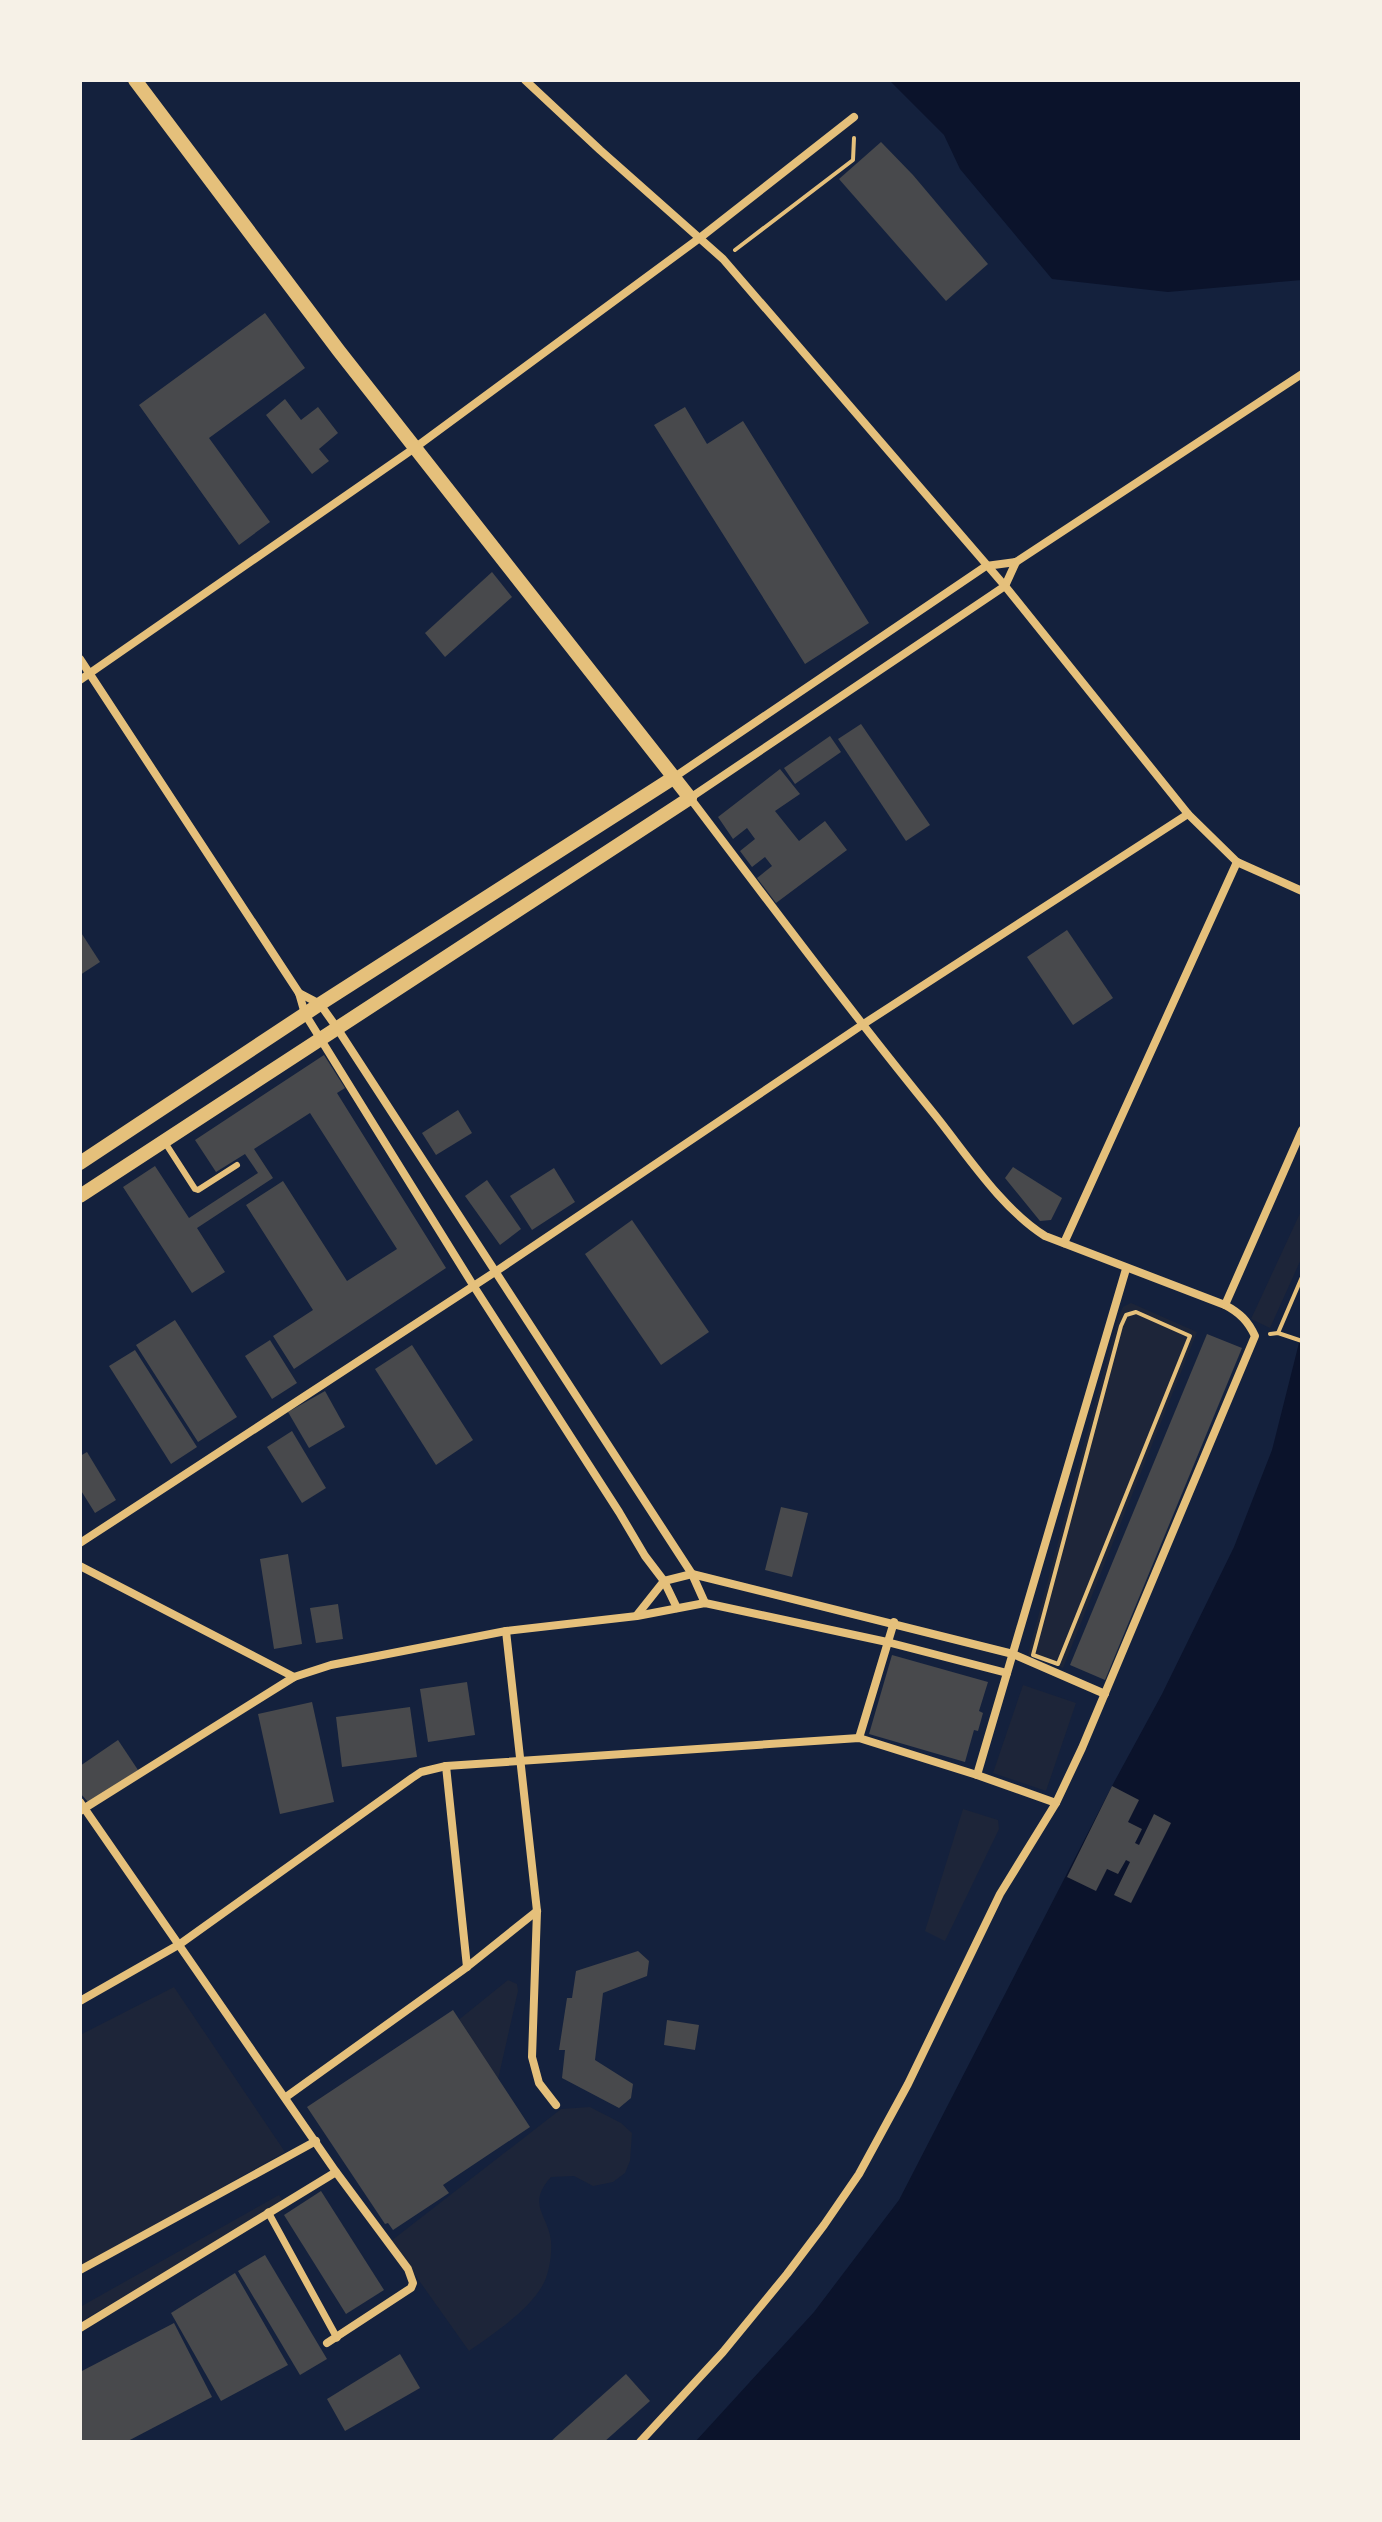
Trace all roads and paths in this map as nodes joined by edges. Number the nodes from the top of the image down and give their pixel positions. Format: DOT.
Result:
graph roads {
  1 [pos="135,80"];
  2 [pos="525,80"];
  3 [pos="854,117"];
  4 [pos="701,237"];
  5 [pos="723,259"];
  6 [pos="1302,374"];
  7 [pos="416,447"];
  8 [pos="1016,562"];
  9 [pos="986,566"];
  10 [pos="1005,586"];
  11 [pos="80,659"];
  12 [pos="90,673"];
  13 [pos="80,680"];
  14 [pos="673,778"];
  15 [pos="690,798"];
  16 [pos="1188,814"];
  17 [pos="1237,862"];
  18 [pos="1302,891"];
  19 [pos="299,993"];
  20 [pos="320,1004"];
  21 [pos="305,1014"];
  22 [pos="862,1025"];
  23 [pos="337,1028"];
  24 [pos="321,1040"];
  25 [pos="1302,1130"];
  26 [pos="164,1141"];
  27 [pos="80,1163"];
  28 [pos="237,1165"];
  29 [pos="80,1196"];
  30 [pos="1064,1243"];
  31 [pos="1126,1269"];
  32 [pos="495,1272"];
  33 [pos="1302,1277"];
  34 [pos="473,1285"];
  35 [pos="1225,1305"];
  36 [pos="1302,1341"];
  37 [pos="80,1543"];
  38 [pos="80,1566"];
  39 [pos="692,1574"];
  40 [pos="664,1581"];
  41 [pos="705,1603"];
  42 [pos="677,1608"];
  43 [pos="637,1616"];
  44 [pos="894,1622"];
  45 [pos="506,1631"];
  46 [pos="887,1642"];
  47 [pos="1013,1654"];
  48 [pos="1058,1664"];
  49 [pos="1007,1673"];
  50 [pos="294,1677"];
  51 [pos="1105,1694"];
  52 [pos="859,1738"];
  53 [pos="520,1760"];
  54 [pos="446,1766"];
  55 [pos="977,1775"];
  56 [pos="1056,1803"];
  57 [pos="82,1807"];
  58 [pos="537,1911"];
  59 [pos="180,1944"];
  60 [pos="467,1967"];
  61 [pos="80,2001"];
  62 [pos="286,2097"];
  63 [pos="556,2105"];
  64 [pos="316,2141"];
  65 [pos="336,2172"];
  66 [pos="268,2212"];
  67 [pos="80,2270"];
  68 [pos="80,2328"];
  69 [pos="337,2338"];
  70 [pos="327,2343"];
  71 [pos="640,2442"];
  1 -- 7 [label="street"];
  2 -- 4 [label="street"];
  3 -- 4 [label="street"];
  3 -- 5 [label="path"];
  4 -- 5 [label="street"];
  4 -- 7 [label="street"];
  5 -- 9 [label="street"];
  6 -- 8 [label="street"];
  7 -- 12 [label="street"];
  7 -- 14 [label="street"];
  8 -- 9 [label="street"];
  8 -- 10 [label="street"];
  9 -- 10 [label="street"];
  9 -- 14 [label="street"];
  10 -- 15 [label="street"];
  10 -- 16 [label="street"];
  11 -- 12 [label="street"];
  12 -- 13 [label="street"];
  12 -- 19 [label="street"];
  14 -- 15 [label="street"];
  14 -- 20 [label="street"];
  15 -- 22 [label="street"];
  15 -- 23 [label="street"];
  16 -- 17 [label="street"];
  16 -- 22 [label="street"];
  17 -- 18 [label="street"];
  17 -- 30 [label="street"];
  19 -- 20 [label="street"];
  19 -- 21 [label="street"];
  20 -- 21 [label="street"];
  20 -- 23 [label="street"];
  21 -- 24 [label="street"];
  21 -- 27 [label="street"];
  22 -- 30 [label="street"];
  22 -- 32 [label="street"];
  23 -- 24 [label="street"];
  23 -- 32 [label="street"];
  24 -- 26 [label="street"];
  24 -- 34 [label="street"];
  25 -- 35 [label="street"];
  26 -- 28 [label="lane"];
  26 -- 29 [label="street"];
  30 -- 31 [label="street"];
  31 -- 35 [label="street"];
  31 -- 47 [label="street"];
  32 -- 34 [label="street"];
  32 -- 39 [label="street"];
  33 -- 36 [label="path"];
  34 -- 37 [label="street"];
  34 -- 40 [label="street"];
  35 -- 51 [label="street"];
  38 -- 50 [label="street"];
  39 -- 40 [label="street"];
  39 -- 41 [label="street"];
  39 -- 44 [label="street"];
  40 -- 42 [label="street"];
  40 -- 43 [label="street"];
  41 -- 42 [label="street"];
  41 -- 46 [label="street"];
  42 -- 43 [label="street"];
  43 -- 45 [label="street"];
  44 -- 46 [label="street"];
  44 -- 47 [label="street"];
  45 -- 50 [label="street"];
  45 -- 53 [label="street"];
  46 -- 49 [label="street"];
  46 -- 52 [label="street"];
  47 -- 49 [label="street"];
  47 -- 51 [label="street"];
  48 -- 48 [label="path"];
  49 -- 55 [label="street"];
  50 -- 57 [label="street"];
  51 -- 56 [label="street"];
  52 -- 53 [label="street"];
  52 -- 55 [label="street"];
  53 -- 54 [label="street"];
  53 -- 58 [label="street"];
  54 -- 59 [label="street"];
  54 -- 60 [label="street"];
  55 -- 56 [label="street"];
  56 -- 71 [label="street"];
  57 -- 59 [label="street"];
  58 -- 60 [label="street"];
  58 -- 63 [label="street"];
  59 -- 61 [label="street"];
  59 -- 62 [label="street"];
  60 -- 62 [label="street"];
  62 -- 64 [label="street"];
  64 -- 65 [label="street"];
  64 -- 67 [label="street"];
  65 -- 66 [label="street"];
  65 -- 69 [label="street"];
  66 -- 68 [label="street"];
  66 -- 69 [label="street"];
  69 -- 70 [label="street"];
}
